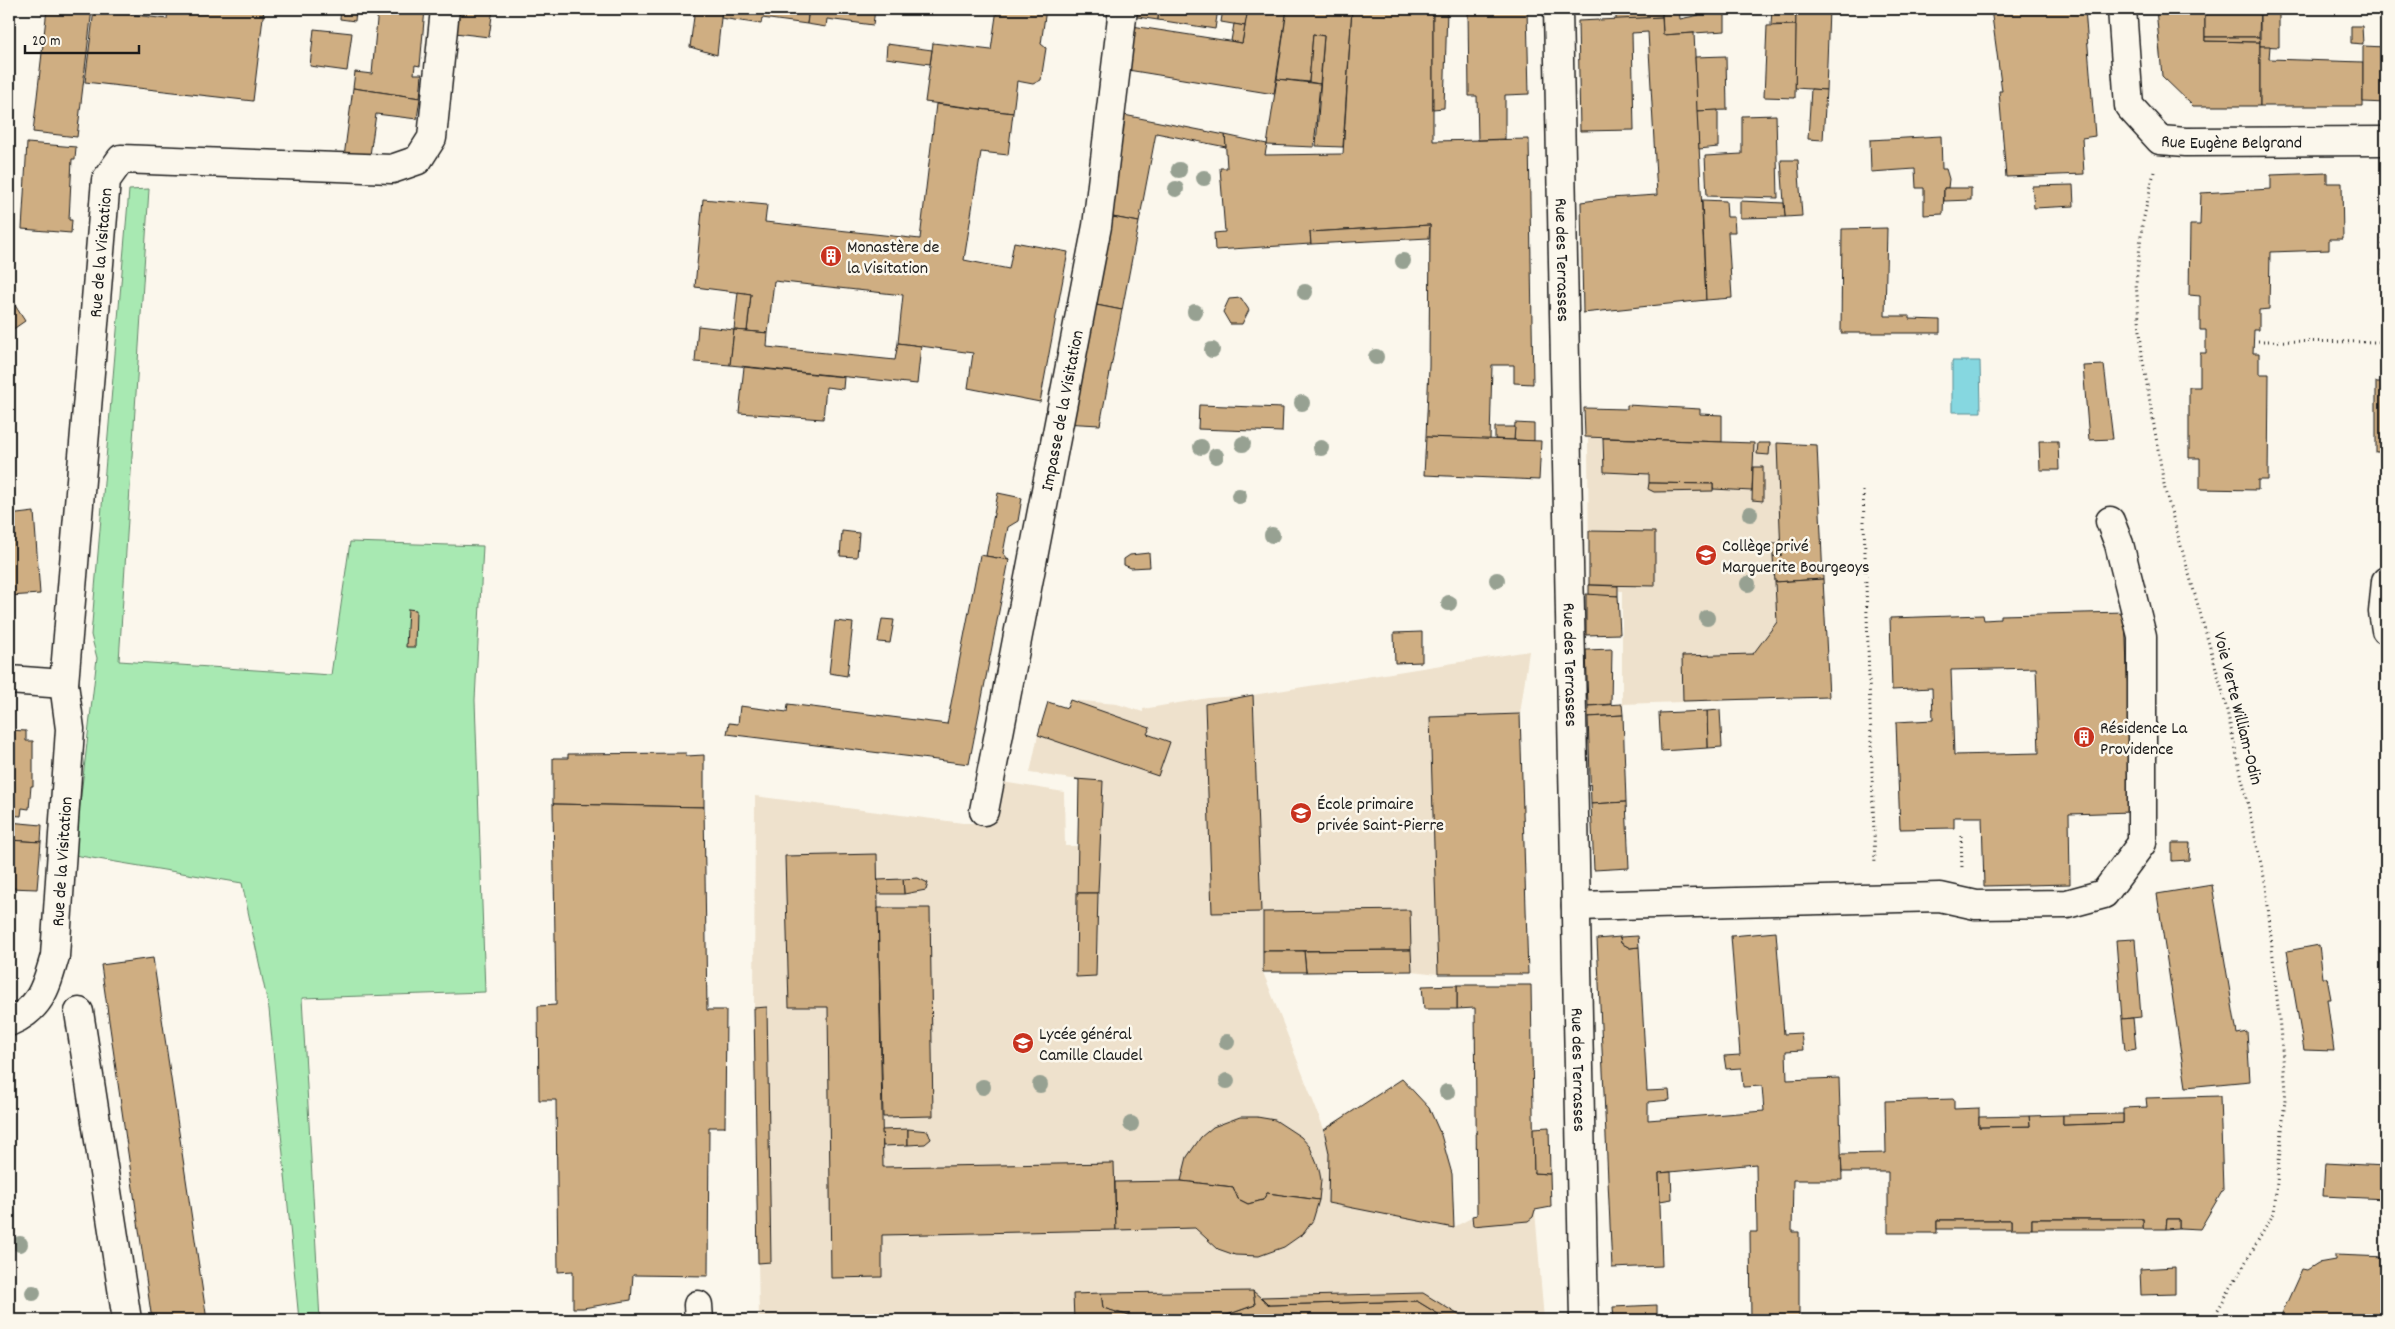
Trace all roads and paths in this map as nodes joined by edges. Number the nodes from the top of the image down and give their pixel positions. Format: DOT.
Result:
graph roads {
  1 [pos="445,9"];
  2 [pos="1123,9"];
  3 [pos="1558,9"];
  4 [pos="2122,9"];
  5 [pos="2160,140"];
  6 [pos="2386,141"];
  7 [pos="2384,169"];
  8 [pos="2386,292"];
  9 [pos="2253,341"];
  10 [pos="2386,342"];
  11 [pos="2386,476"];
  12 [pos="2382,481"];
  13 [pos="1863,491"];
  14 [pos="2110,521"];
  15 [pos="2386,581"];
  16 [pos="2386,630"];
  17 [pos="9,680"];
  18 [pos="64,684"];
  19 [pos="984,811"];
  20 [pos="1876,899"];
  21 [pos="1576,906"];
  22 [pos="79,1012"];
  23 [pos="9,1022"];
  24 [pos="127,1320"];
  25 [pos="1584,1320"];
  26 [pos="2212,1320"];
  1 -- 18 [label="street, Rue de la Visitation"];
  2 -- 19 [label="street, Impasse de la Visitation"];
  3 -- 21 [label="street, Rue des Terrasses"];
  4 -- 5 [label="street, Rue Eugène Belgrand"];
  5 -- 6 [label="street, Rue Eugène Belgrand"];
  5 -- 26 [label="path, Voie Verte William-Odin"];
  7 -- 8 [label="path"];
  9 -- 10 [label="path"];
  11 -- 12 [label="path"];
  13 -- 20 [label="path"];
  14 -- 20 [label="street"];
  15 -- 16 [label="street"];
  17 -- 18 [label="street"];
  18 -- 23 [label="street, Rue de la Visitation"];
  20 -- 21 [label="street"];
  21 -- 25 [label="street, Rue des Terrasses"];
  22 -- 24 [label="street"];
}
